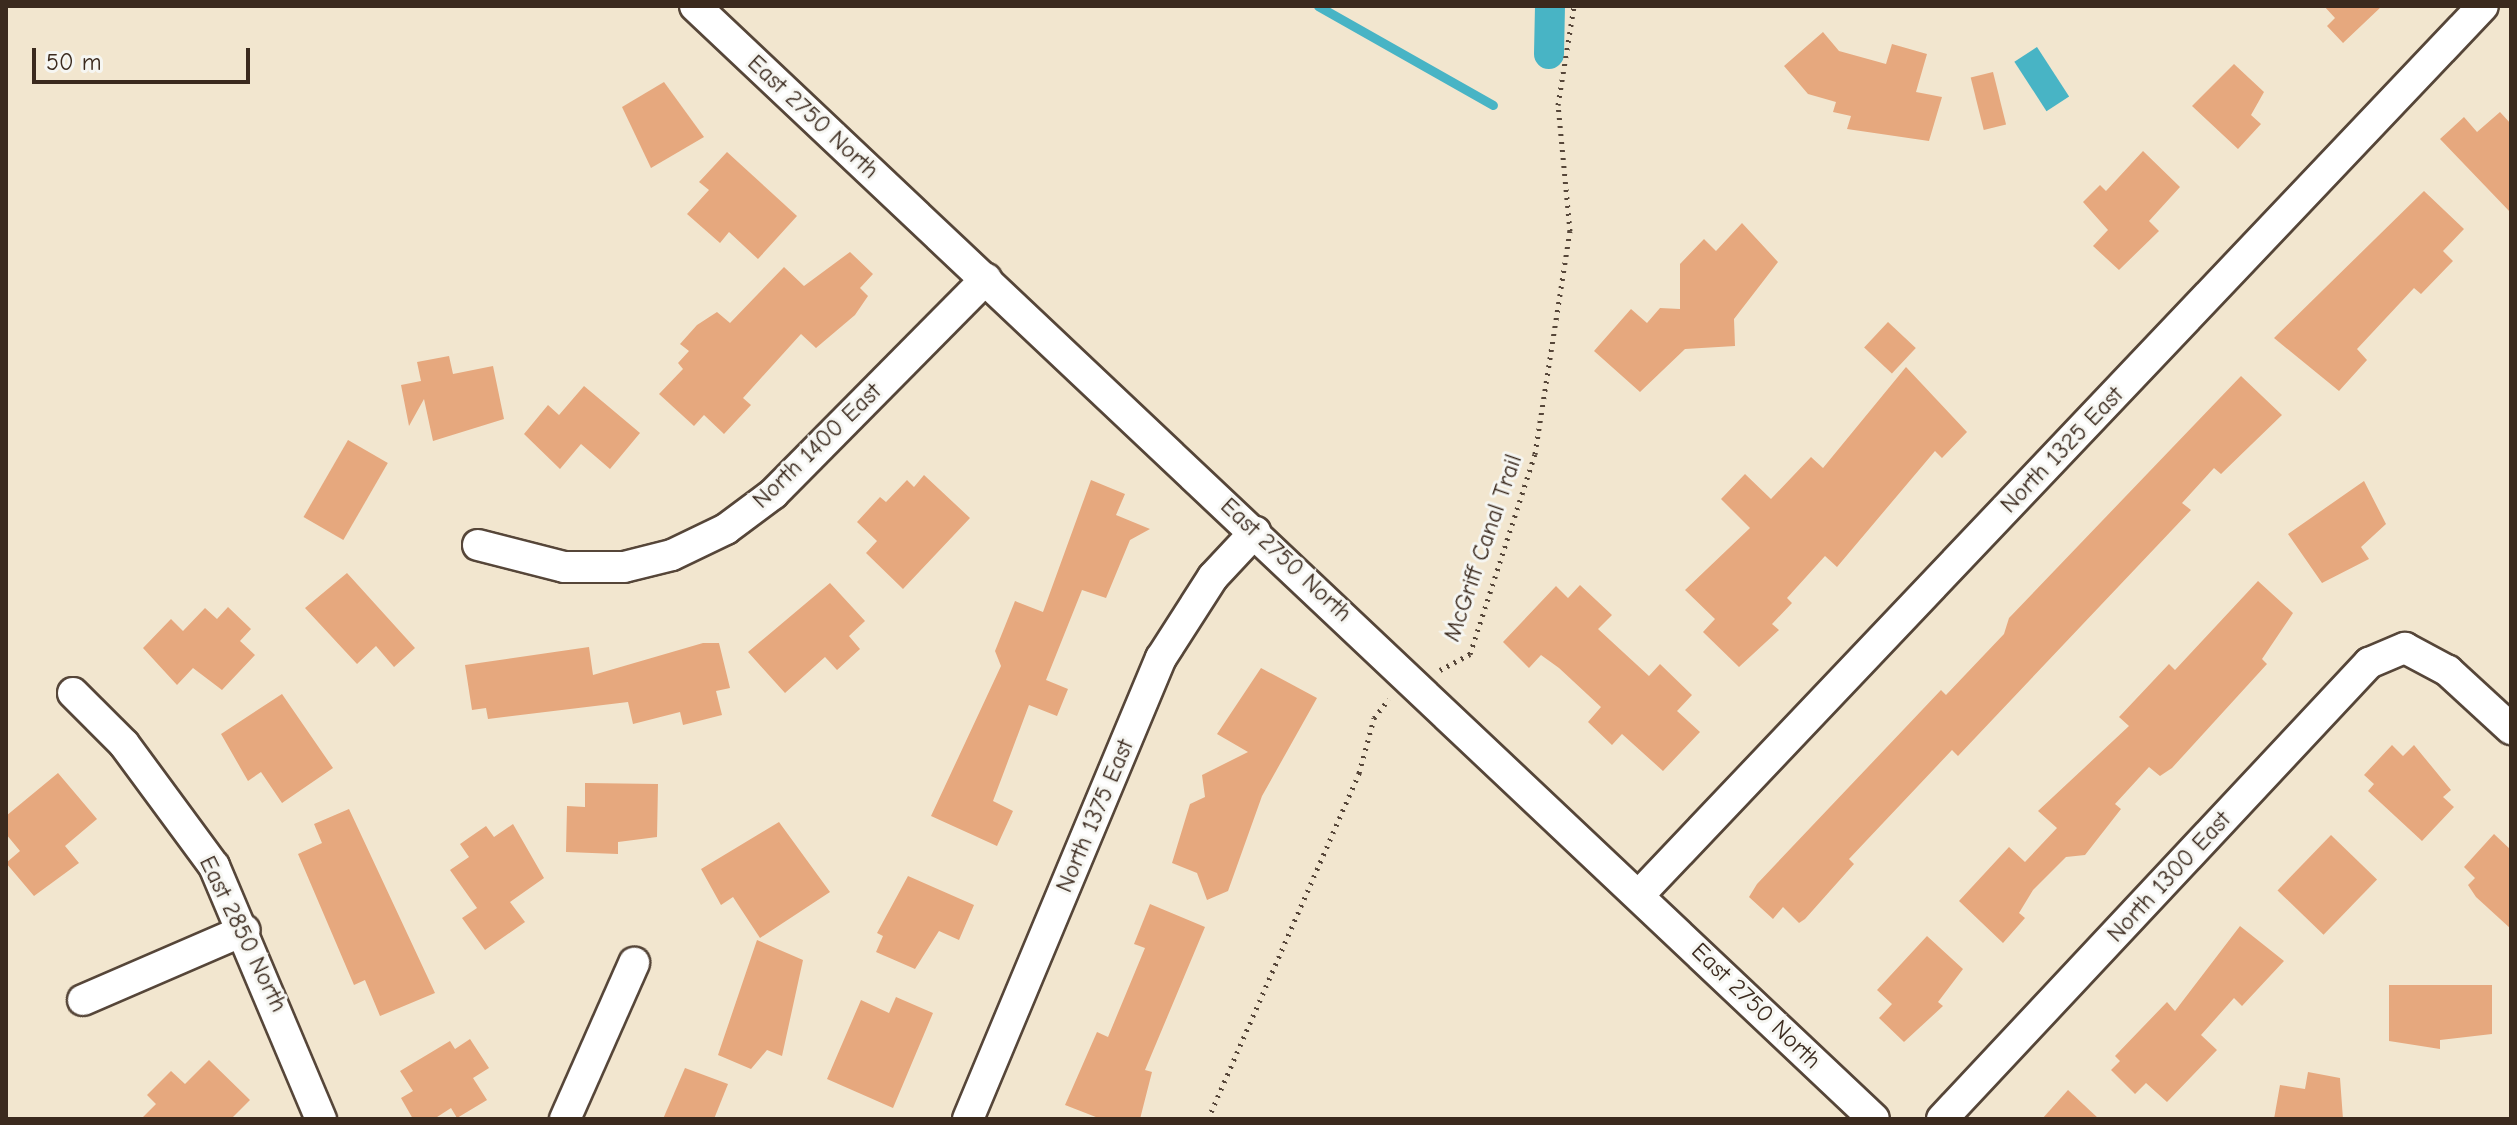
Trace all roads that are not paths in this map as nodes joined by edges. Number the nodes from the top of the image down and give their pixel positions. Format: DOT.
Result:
graph roads {
  1 [pos="695,6"];
  2 [pos="2483,6"];
  3 [pos="986,279"];
  4 [pos="1255,532"];
  5 [pos="478,545"];
  6 [pos="73,693"];
  7 [pos="2511,729"];
  8 [pos="1640,894"];
  9 [pos="245,930"];
  10 [pos="634,963"];
  11 [pos="83,1000"];
  12 [pos="321,1119"];
  13 [pos="565,1119"];
  14 [pos="968,1119"];
  15 [pos="1874,1119"];
  16 [pos="1942,1119"];
  1 -- 3 [label="street, East 2750 North"];
  2 -- 8 [label="street, North 1325 East"];
  3 -- 4 [label="street, East 2750 North"];
  3 -- 5 [label="street, North 1400 East"];
  4 -- 8 [label="street, East 2750 North"];
  4 -- 14 [label="street, North 1375 East"];
  6 -- 9 [label="street, East 2850 North"];
  7 -- 16 [label="street, North 1300 East"];
  8 -- 15 [label="street, East 2750 North"];
  9 -- 11 [label="street"];
  9 -- 12 [label="street, East 2850 North"];
  10 -- 13 [label="street"];
}
